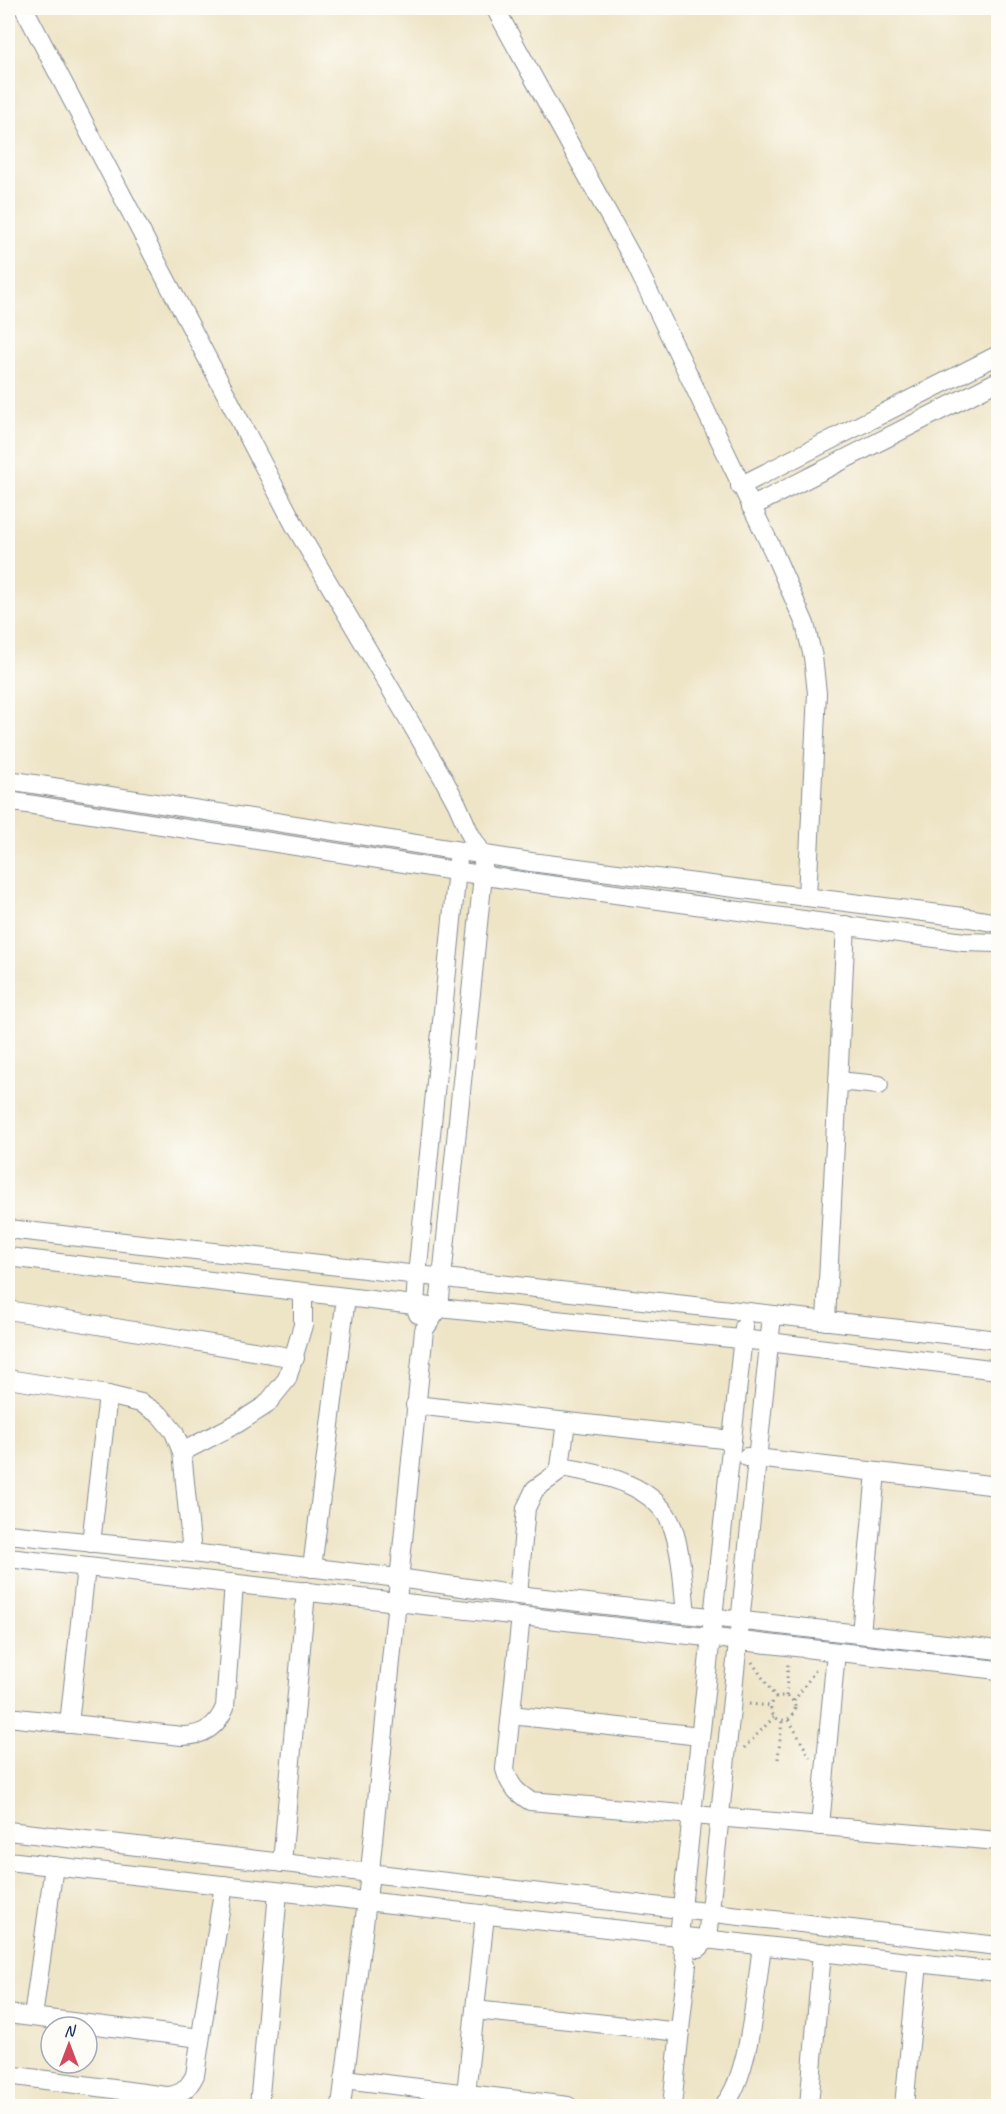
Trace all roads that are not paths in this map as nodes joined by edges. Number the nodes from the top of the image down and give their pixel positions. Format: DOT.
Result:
graph roads {
  1 [pos="24,8"];
  2 [pos="495,8"];
  3 [pos="999,355"];
  4 [pos="999,381"];
  5 [pos="919,396"];
  6 [pos="930,416"];
  7 [pos="740,486"];
  8 [pos="751,507"];
  9 [pos="8,780"];
  10 [pos="8,801"];
  11 [pos="470,834"];
  12 [pos="459,851"];
  13 [pos="483,855"];
  14 [pos="456,870"];
  15 [pos="483,875"];
  16 [pos="807,897"];
  17 [pos="999,923"];
  18 [pos="846,926"];
  19 [pos="999,943"];
  20 [pos="838,1082"];
  21 [pos="879,1085"];
  22 [pos="8,1229"];
  23 [pos="8,1257"];
  24 [pos="417,1276"];
  25 [pos="442,1278"];
  26 [pos="303,1292"];
  27 [pos="346,1297"];
  28 [pos="415,1305"];
  29 [pos="439,1308"];
  30 [pos="8,1310"];
  31 [pos="746,1313"];
  32 [pos="772,1316"];
  33 [pos="826,1322"];
  34 [pos="424,1330"];
  35 [pos="743,1339"];
  36 [pos="999,1340"];
  37 [pos="769,1342"];
  38 [pos="295,1358"];
  39 [pos="999,1370"];
  40 [pos="8,1379"];
  41 [pos="108,1395"];
  42 [pos="415,1405"];
  43 [pos="566,1422"];
  44 [pos="731,1448"];
  45 [pos="182,1452"];
  46 [pos="757,1458"];
  47 [pos="560,1467"];
  48 [pos="876,1472"];
  49 [pos="999,1486"];
  50 [pos="8,1534"];
  51 [pos="91,1543"];
  52 [pos="192,1553"];
  53 [pos="8,1558"];
  54 [pos="87,1567"];
  55 [pos="312,1568"];
  56 [pos="398,1578"];
  57 [pos="234,1583"];
  58 [pos="306,1592"];
  59 [pos="518,1595"];
  60 [pos="396,1602"];
  61 [pos="686,1614"];
  62 [pos="521,1616"];
  63 [pos="713,1617"];
  64 [pos="740,1620"];
  65 [pos="861,1634"];
  66 [pos="711,1638"];
  67 [pos="738,1641"];
  68 [pos="999,1650"];
  69 [pos="833,1652"];
  70 [pos="999,1670"];
  71 [pos="511,1716"];
  72 [pos="8,1717"];
  73 [pos="69,1724"];
  74 [pos="700,1736"];
  75 [pos="692,1815"];
  76 [pos="719,1817"];
  77 [pos="820,1826"];
  78 [pos="8,1831"];
  79 [pos="999,1841"];
  80 [pos="8,1861"];
  81 [pos="282,1863"];
  82 [pos="54,1866"];
  83 [pos="369,1873"];
  84 [pos="224,1885"];
  85 [pos="278,1892"];
  86 [pos="367,1901"];
  87 [pos="682,1910"];
  88 [pos="710,1913"];
  89 [pos="485,1915"];
  90 [pos="679,1936"];
  91 [pos="707,1940"];
  92 [pos="762,1946"];
  93 [pos="999,1947"];
  94 [pos="822,1952"];
  95 [pos="918,1963"];
  96 [pos="687,1964"];
  97 [pos="999,1972"];
  98 [pos="475,2010"];
  99 [pos="8,2014"];
  100 [pos="33,2018"];
  101 [pos="680,2032"];
  102 [pos="200,2038"];
  103 [pos="8,2075"];
  104 [pos="344,2079"];
  105 [pos="466,2094"];
  106 [pos="259,2106"];
  107 [pos="341,2106"];
  108 [pos="568,2106"];
  109 [pos="672,2106"];
  110 [pos="723,2106"];
  111 [pos="809,2106"];
  112 [pos="904,2106"];
  1 -- 11 [label="street"];
  2 -- 7 [label="street"];
  3 -- 5 [label="street"];
  4 -- 6 [label="street"];
  5 -- 6 [label="street"];
  5 -- 7 [label="street"];
  6 -- 8 [label="street"];
  7 -- 8 [label="street"];
  8 -- 16 [label="street"];
  9 -- 12 [label="street"];
  10 -- 14 [label="street"];
  11 -- 12 [label="street"];
  11 -- 13 [label="street"];
  12 -- 13 [label="street"];
  12 -- 14 [label="street"];
  13 -- 15 [label="street"];
  13 -- 16 [label="street"];
  14 -- 15 [label="street"];
  14 -- 24 [label="street"];
  15 -- 18 [label="street"];
  15 -- 25 [label="street"];
  16 -- 17 [label="street"];
  18 -- 19 [label="street"];
  18 -- 20 [label="street"];
  20 -- 21 [label="street"];
  20 -- 33 [label="street"];
  22 -- 24 [label="street"];
  23 -- 26 [label="street"];
  24 -- 25 [label="street"];
  24 -- 28 [label="street"];
  25 -- 29 [label="street"];
  25 -- 31 [label="street"];
  26 -- 27 [label="street"];
  26 -- 38 [label="street"];
  27 -- 28 [label="street"];
  27 -- 55 [label="street"];
  28 -- 29 [label="street"];
  28 -- 34 [label="street"];
  29 -- 34 [label="street"];
  29 -- 35 [label="street"];
  30 -- 38 [label="street"];
  31 -- 32 [label="street"];
  31 -- 35 [label="street"];
  32 -- 33 [label="street"];
  32 -- 37 [label="street"];
  33 -- 36 [label="street"];
  34 -- 42 [label="street"];
  35 -- 37 [label="street"];
  35 -- 44 [label="street"];
  37 -- 39 [label="street"];
  37 -- 46 [label="street"];
  38 -- 45 [label="street"];
  40 -- 41 [label="street"];
  41 -- 45 [label="street"];
  41 -- 51 [label="street"];
  42 -- 43 [label="street"];
  42 -- 56 [label="street"];
  43 -- 44 [label="street"];
  43 -- 47 [label="street"];
  44 -- 46 [label="street"];
  44 -- 63 [label="street"];
  45 -- 52 [label="street"];
  46 -- 48 [label="street"];
  46 -- 64 [label="street"];
  47 -- 59 [label="street"];
  47 -- 61 [label="street"];
  48 -- 49 [label="street"];
  48 -- 65 [label="street"];
  50 -- 51 [label="street"];
  51 -- 52 [label="street"];
  52 -- 55 [label="street"];
  53 -- 54 [label="street"];
  54 -- 57 [label="street"];
  54 -- 73 [label="street"];
  55 -- 56 [label="street"];
  56 -- 59 [label="street"];
  56 -- 60 [label="street"];
  57 -- 58 [label="street"];
  57 -- 73 [label="street"];
  58 -- 60 [label="street"];
  58 -- 81 [label="street"];
  59 -- 61 [label="street"];
  60 -- 62 [label="street"];
  60 -- 83 [label="street"];
  61 -- 63 [label="street"];
  62 -- 66 [label="street"];
  62 -- 71 [label="street"];
  63 -- 64 [label="street"];
  63 -- 66 [label="street"];
  64 -- 65 [label="street"];
  64 -- 67 [label="street"];
  65 -- 68 [label="street"];
  66 -- 67 [label="street"];
  66 -- 74 [label="street"];
  67 -- 69 [label="street"];
  67 -- 76 [label="street"];
  69 -- 70 [label="street"];
  69 -- 77 [label="street"];
  71 -- 74 [label="street"];
  71 -- 75 [label="street"];
  72 -- 73 [label="street"];
  74 -- 75 [label="street"];
  75 -- 76 [label="street"];
  75 -- 87 [label="street"];
  76 -- 77 [label="street"];
  76 -- 88 [label="street"];
  77 -- 79 [label="street"];
  78 -- 81 [label="street"];
  80 -- 82 [label="street"];
  81 -- 83 [label="street"];
  82 -- 84 [label="street"];
  82 -- 100 [label="street"];
  83 -- 86 [label="street"];
  83 -- 87 [label="street"];
  84 -- 85 [label="street"];
  84 -- 102 [label="street"];
  85 -- 86 [label="street"];
  85 -- 106 [label="street"];
  86 -- 89 [label="street"];
  86 -- 104 [label="street"];
  87 -- 88 [label="street"];
  87 -- 90 [label="street"];
  88 -- 91 [label="street"];
  88 -- 93 [label="street"];
  89 -- 90 [label="street"];
  89 -- 98 [label="street"];
  90 -- 91 [label="street"];
  90 -- 96 [label="street"];
  91 -- 92 [label="street"];
  91 -- 96 [label="street"];
  92 -- 94 [label="street"];
  92 -- 110 [label="street"];
  94 -- 95 [label="street"];
  94 -- 111 [label="street"];
  95 -- 97 [label="street"];
  95 -- 112 [label="street"];
  96 -- 101 [label="street"];
  98 -- 101 [label="street"];
  98 -- 105 [label="street"];
  99 -- 100 [label="street"];
  100 -- 102 [label="street"];
  101 -- 109 [label="street"];
  102 -- 103 [label="street"];
  104 -- 105 [label="street"];
  104 -- 107 [label="street"];
  105 -- 108 [label="street"];
}
